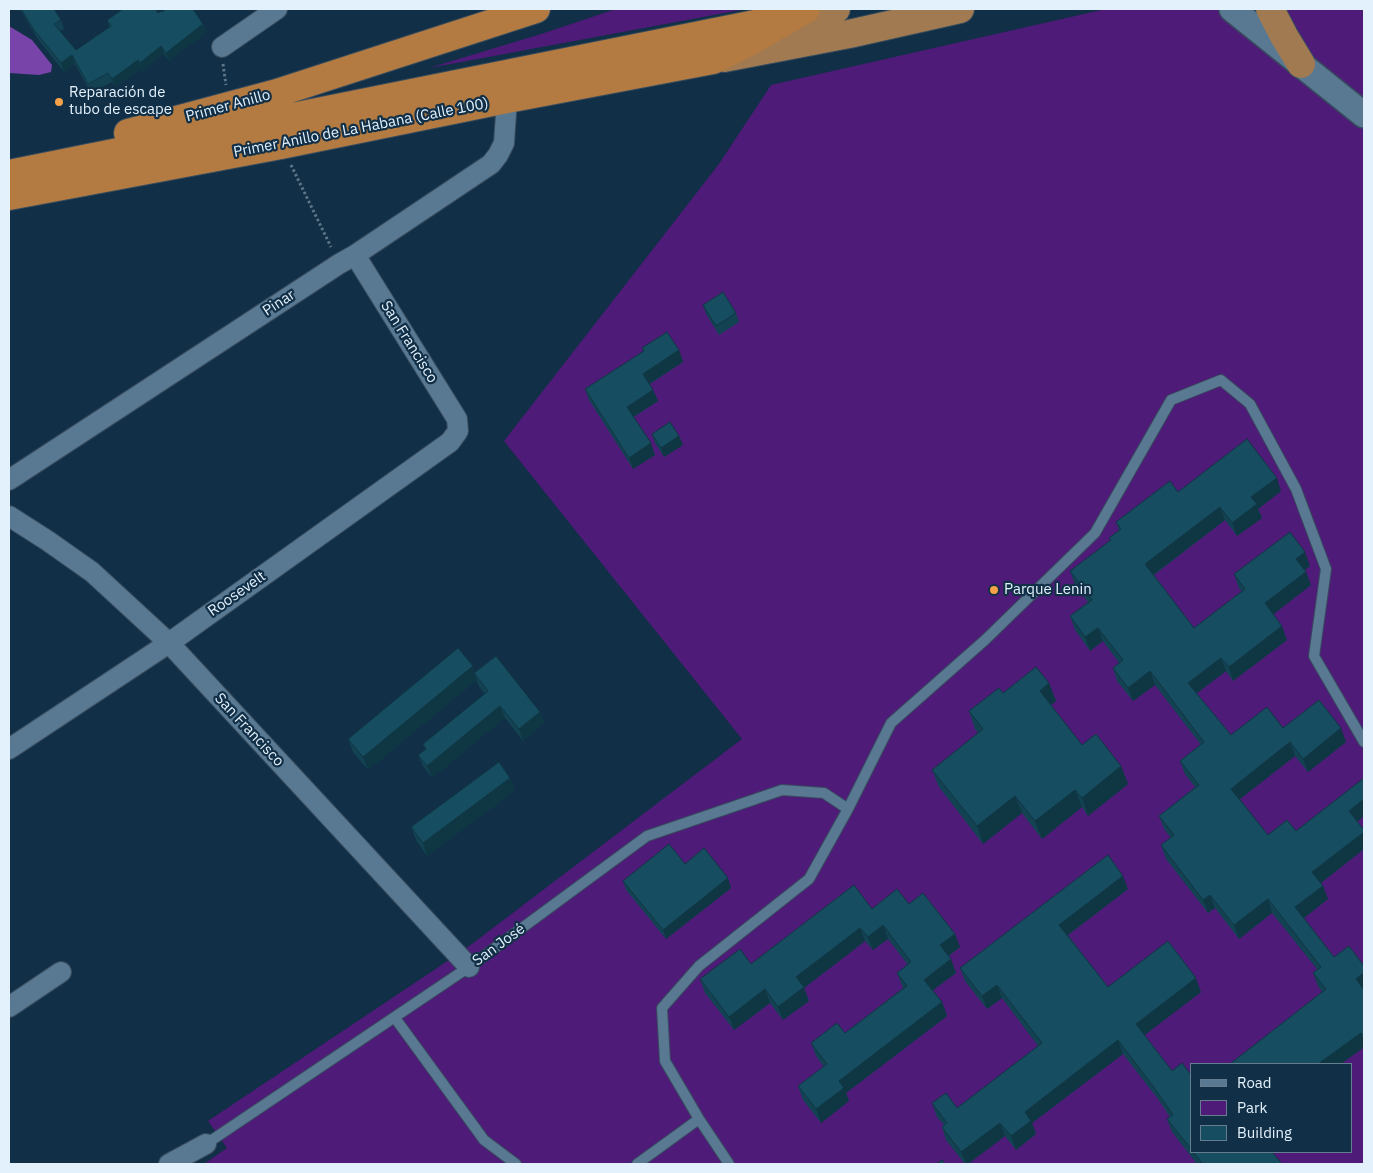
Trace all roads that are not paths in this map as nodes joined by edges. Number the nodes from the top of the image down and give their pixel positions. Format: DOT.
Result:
graph roads {
  1 [pos="277,9"];
  2 [pos="536,9"];
  3 [pos="836,9"];
  4 [pos="960,9"];
  5 [pos="1232,9"];
  6 [pos="1270,9"];
  7 [pos="800,13"];
  8 [pos="222,47"];
  9 [pos="713,60"];
  10 [pos="1301,64"];
  11 [pos="507,99"];
  12 [pos="1364,115"];
  13 [pos="9,165"];
  14 [pos="9,174"];
  15 [pos="9,196"];
  16 [pos="347,260"];
  17 [pos="458,431"];
  18 [pos="9,480"];
  19 [pos="9,516"];
  20 [pos="169,643"];
  21 [pos="1364,742"];
  22 [pos="9,749"];
  23 [pos="848,809"];
  24 [pos="469,967"];
  25 [pos="61,972"];
  26 [pos="9,1007"];
  27 [pos="395,1018"];
  28 [pos="699,1119"];
  29 [pos="206,1144"];
  30 [pos="169,1164"];
  31 [pos="516,1164"];
  32 [pos="637,1164"];
  33 [pos="730,1164"];
  1 -- 8 [label="street"];
  2 -- 13 [label="highway, Primer Anillo"];
  3 -- 7 [label="highway"];
  4 -- 9 [label="highway"];
  5 -- 10 [label="street"];
  6 -- 10 [label="highway"];
  7 -- 9 [label="highway, Primer Anillo de La Habana (Calle 100)"];
  7 -- 14 [label="highway"];
  9 -- 11 [label="highway, Primer Anillo de La Habana (Calle 100)"];
  10 -- 12 [label="street"];
  11 -- 15 [label="highway, Primer Anillo de La Habana (Calle 100)"];
  11 -- 16 [label="street, Pinar"];
  16 -- 17 [label="street, San Francisco"];
  16 -- 18 [label="street, Pinar"];
  17 -- 20 [label="street, Roosevelt"];
  19 -- 20 [label="street, San Francisco"];
  20 -- 22 [label="street, Roosevelt"];
  20 -- 24 [label="street, San Francisco"];
  21 -- 23 [label="lane"];
  23 -- 24 [label="lane, San José"];
  23 -- 28 [label="lane"];
  24 -- 27 [label="lane, San José"];
  25 -- 26 [label="street"];
  27 -- 29 [label="lane, San José"];
  27 -- 31 [label="lane"];
  28 -- 32 [label="lane"];
  28 -- 33 [label="lane"];
  29 -- 30 [label="street, San José"];
}
